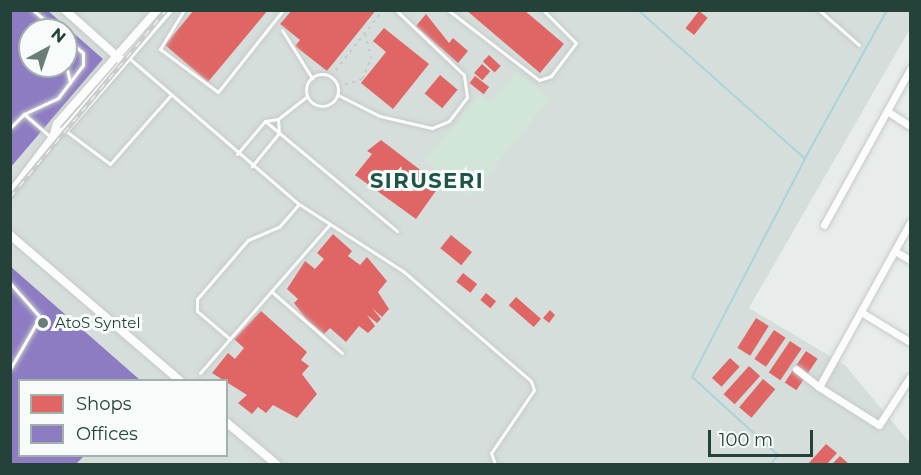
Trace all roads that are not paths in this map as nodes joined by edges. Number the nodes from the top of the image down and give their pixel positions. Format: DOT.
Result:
graph roads {
  1 [pos="65,10"];
  2 [pos="169,10"];
  3 [pos="184,10"];
  4 [pos="283,10"];
  5 [pos="396,10"];
  6 [pos="447,10"];
  7 [pos="543,10"];
  8 [pos="819,10"];
  9 [pos="156,11"];
  10 [pos="282,30"];
  11 [pos="136,42"];
  12 [pos="858,45"];
  13 [pos="78,51"];
  14 [pos="117,56"];
  15 [pos="128,59"];
  16 [pos="910,69"];
  17 [pos="78,72"];
  18 [pos="69,78"];
  19 [pos="74,78"];
  20 [pos="312,78"];
  21 [pos="70,83"];
  22 [pos="338,95"];
  23 [pos="170,96"];
  24 [pos="308,96"];
  25 [pos="887,111"];
  26 [pos="24,114"];
  27 [pos="279,119"];
  28 [pos="265,121"];
  29 [pos="910,126"];
  30 [pos="10,128"];
  31 [pos="65,130"];
  32 [pos="279,133"];
  33 [pos="53,138"];
  34 [pos="237,154"];
  35 [pos="252,166"];
  36 [pos="10,194"];
  37 [pos="299,204"];
  38 [pos="910,223"];
  39 [pos="329,225"];
  40 [pos="824,225"];
  41 [pos="397,231"];
  42 [pos="10,235"];
  43 [pos="895,250"];
  44 [pos="910,260"];
  45 [pos="10,283"];
  46 [pos="271,291"];
  47 [pos="861,312"];
  48 [pos="230,339"];
  49 [pos="910,342"];
  50 [pos="342,354"];
  51 [pos="10,369"];
  52 [pos="796,369"];
  53 [pos="200,373"];
  54 [pos="910,377"];
  55 [pos="176,379"];
  56 [pos="819,387"];
  57 [pos="228,424"];
  58 [pos="276,465"];
  59 [pos="495,465"];
  1 -- 14 [label="street"];
  2 -- 11 [label="street"];
  3 -- 4 [label="lane"];
  5 -- 22 [label="lane"];
  6 -- 7 [label="lane"];
  8 -- 12 [label="lane"];
  9 -- 11 [label="street"];
  10 -- 20 [label="lane"];
  11 -- 14 [label="street"];
  11 -- 15 [label="street"];
  13 -- 17 [label="lane"];
  14 -- 15 [label="street"];
  14 -- 33 [label="street"];
  15 -- 23 [label="lane"];
  15 -- 31 [label="street"];
  16 -- 25 [label="street"];
  18 -- 21 [label="lane"];
  19 -- 21 [label="lane"];
  20 -- 22 [label="lane"];
  20 -- 24 [label="lane"];
  21 -- 26 [label="lane"];
  22 -- 24 [label="lane"];
  23 -- 31 [label="lane"];
  23 -- 34 [label="lane"];
  24 -- 27 [label="lane"];
  25 -- 29 [label="street"];
  25 -- 40 [label="street"];
  26 -- 30 [label="lane"];
  26 -- 33 [label="lane"];
  27 -- 28 [label="lane"];
  27 -- 32 [label="lane"];
  28 -- 32 [label="lane"];
  28 -- 34 [label="lane"];
  31 -- 33 [label="street"];
  32 -- 35 [label="lane"];
  32 -- 41 [label="lane"];
  33 -- 36 [label="street"];
  34 -- 35 [label="lane"];
  35 -- 37 [label="lane"];
  37 -- 39 [label="lane"];
  37 -- 48 [label="lane"];
  38 -- 43 [label="street"];
  39 -- 46 [label="lane"];
  39 -- 59 [label="lane"];
  42 -- 55 [label="street"];
  43 -- 44 [label="street"];
  43 -- 47 [label="street"];
  45 -- 51 [label="lane"];
  46 -- 48 [label="lane"];
  46 -- 50 [label="lane"];
  47 -- 49 [label="street"];
  47 -- 56 [label="street"];
  48 -- 53 [label="lane"];
  52 -- 56 [label="street"];
  54 -- 56 [label="street"];
  57 -- 58 [label="street"];
}
